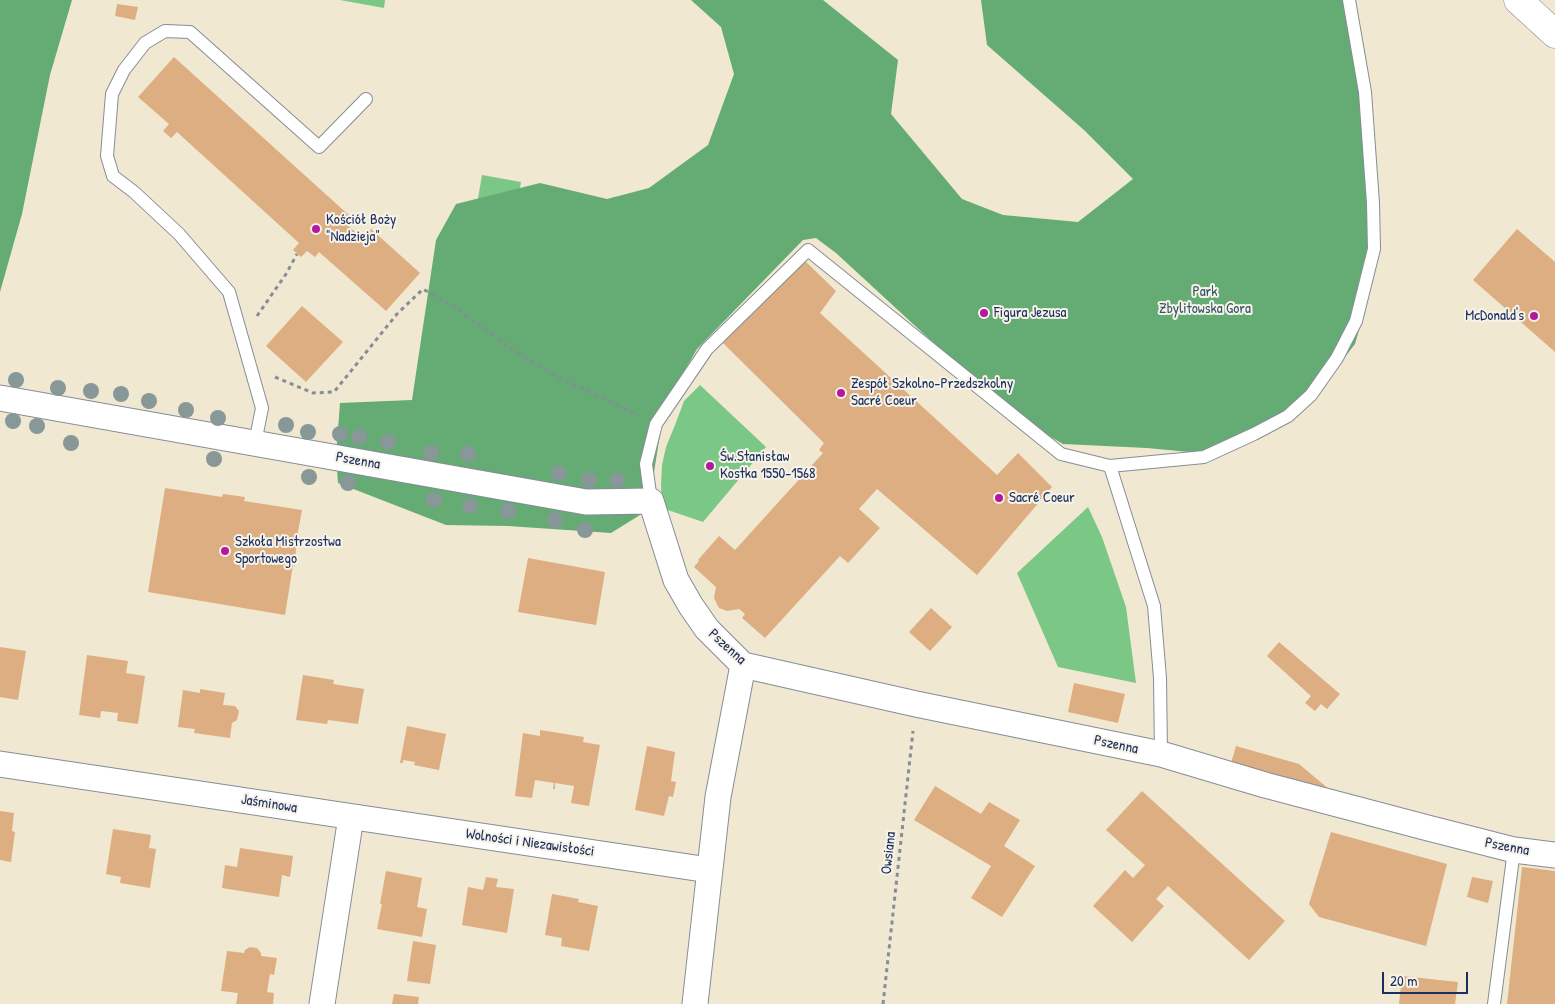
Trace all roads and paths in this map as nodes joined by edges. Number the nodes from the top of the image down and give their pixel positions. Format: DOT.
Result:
graph roads {
  1 [pos="1349,0"];
  2 [pos="1518,0"];
  3 [pos="1555,34"];
  4 [pos="366,99"];
  5 [pos="297,254"];
  6 [pos="251,324"];
  7 [pos="271,372"];
  8 [pos="0,398"];
  9 [pos="656,424"];
  10 [pos="255,443"];
  11 [pos="1110,466"];
  12 [pos="650,501"];
  13 [pos="743,665"];
  14 [pos="916,704"];
  15 [pos="1161,754"];
  16 [pos="0,764"];
  17 [pos="351,817"];
  18 [pos="1514,850"];
  19 [pos="1555,855"];
  20 [pos="709,870"];
  21 [pos="322,1004"];
  22 [pos="695,1004"];
  23 [pos="883,1004"];
  24 [pos="1494,1004"];
  1 -- 11 [label="lane"];
  2 -- 3 [label="main road"];
  4 -- 10 [label="lane"];
  5 -- 6 [label="path"];
  7 -- 9 [label="path"];
  8 -- 10 [label="street, Pszenna"];
  9 -- 11 [label="lane"];
  9 -- 12 [label="lane"];
  10 -- 12 [label="street, Pszenna"];
  11 -- 15 [label="lane"];
  12 -- 13 [label="street, Pszenna"];
  13 -- 14 [label="street, Pszenna"];
  13 -- 20 [label="street"];
  14 -- 15 [label="street, Pszenna"];
  14 -- 23 [label="path, Owsiana"];
  15 -- 18 [label="street, Pszenna"];
  16 -- 17 [label="street, Jaśminowa"];
  17 -- 20 [label="street, Wolności i Niezawisłości"];
  17 -- 21 [label="street"];
  18 -- 19 [label="street, Pszenna"];
  18 -- 24 [label="lane"];
  20 -- 22 [label="street"];
}
